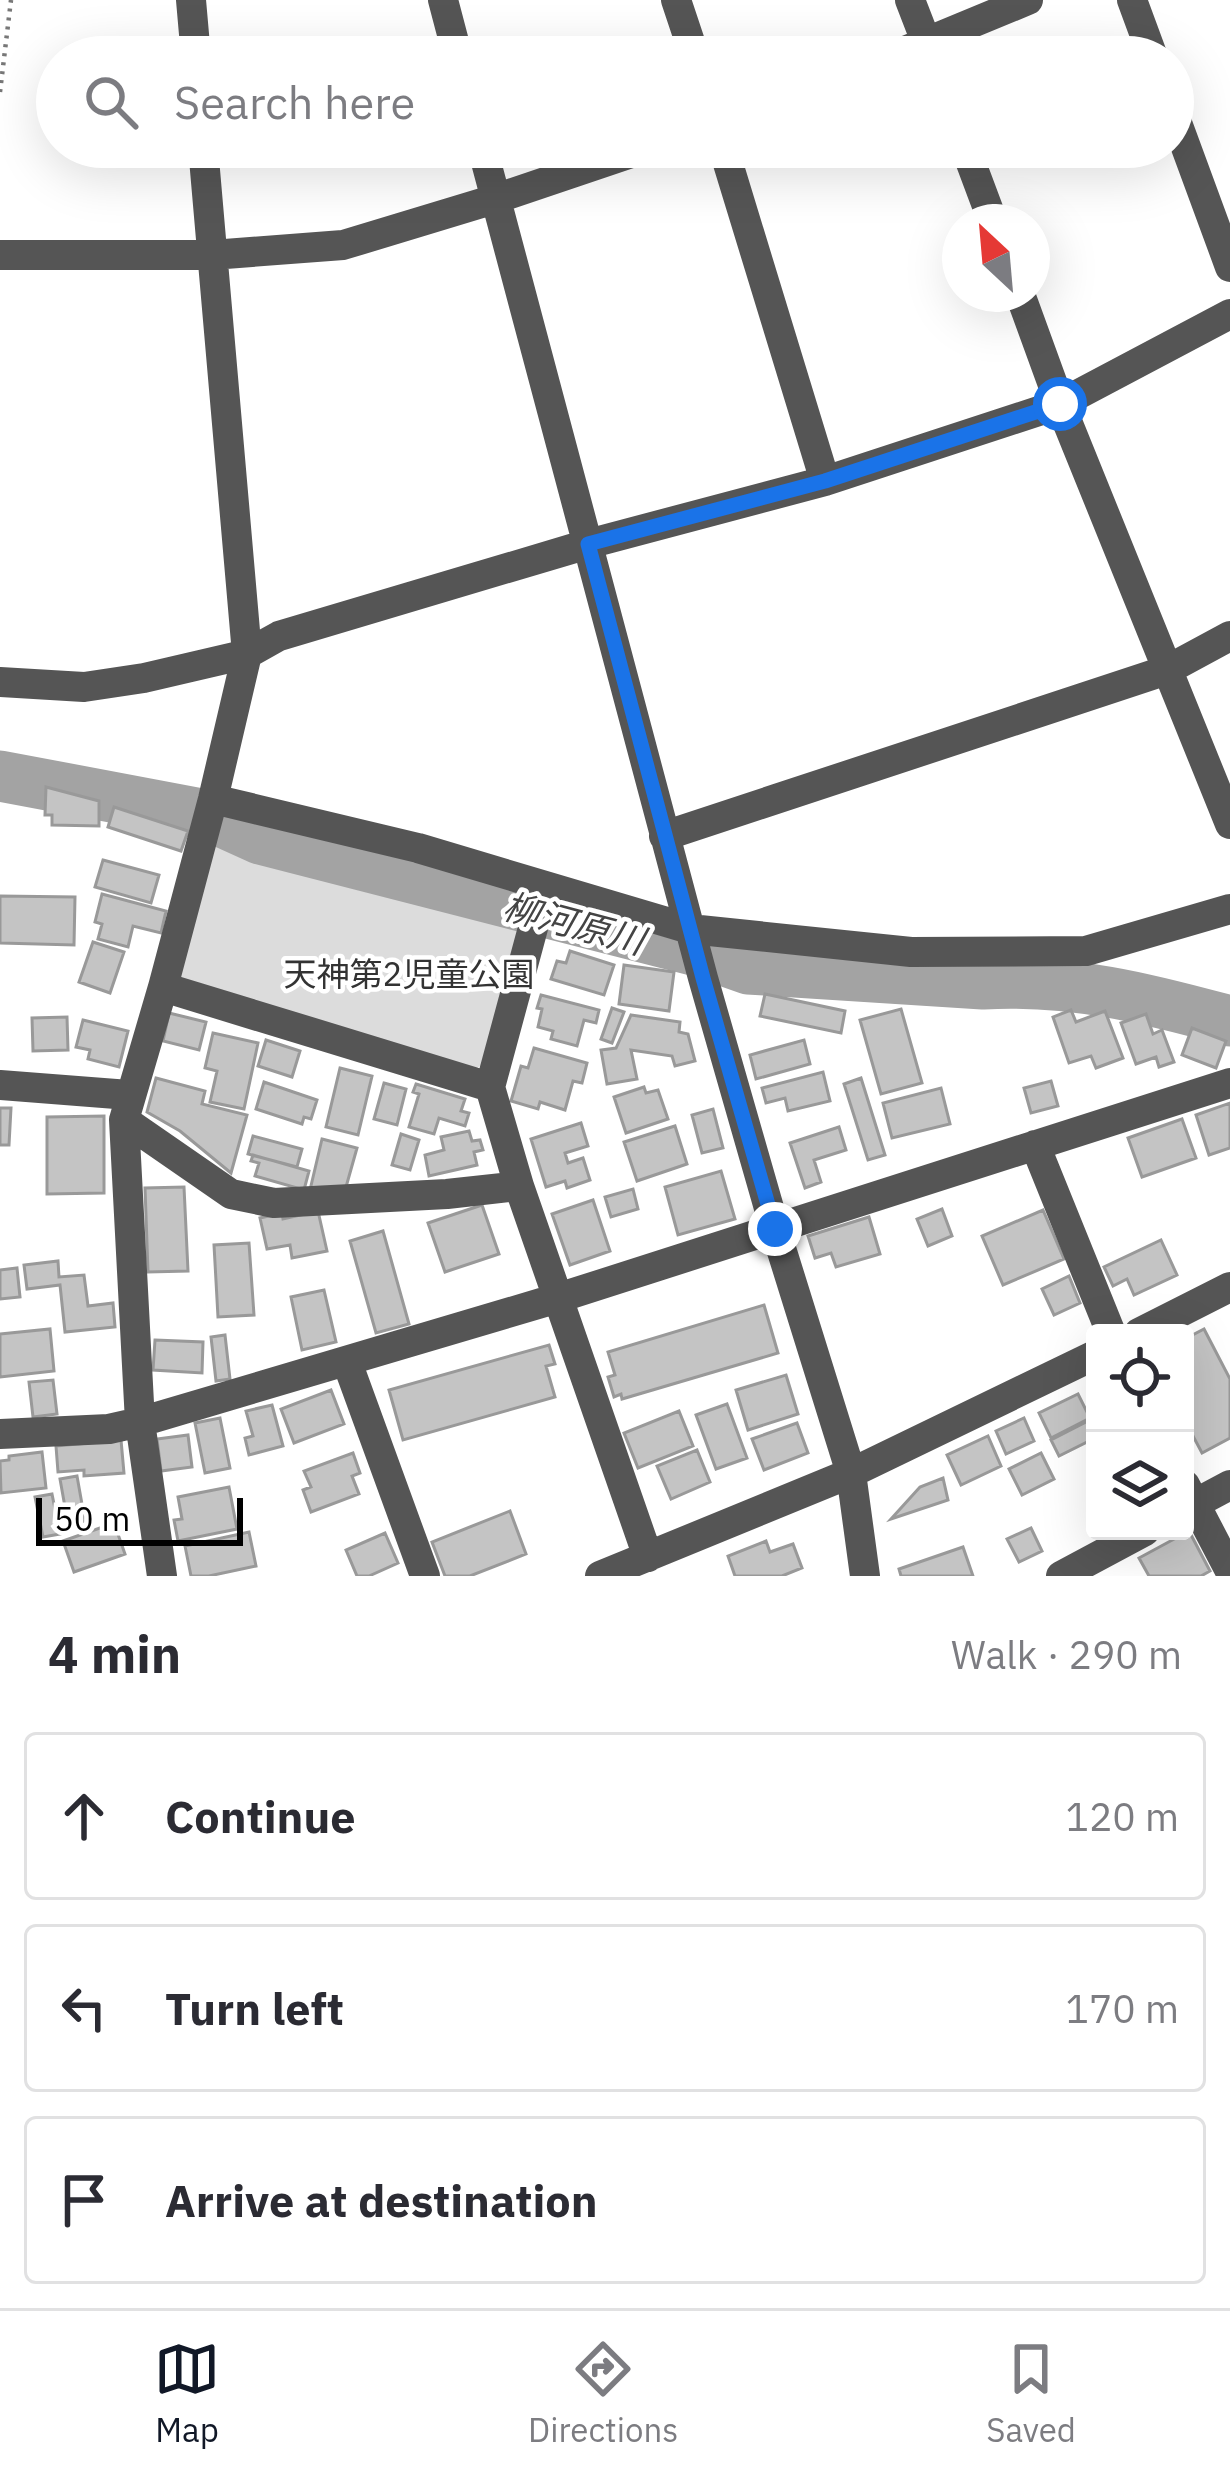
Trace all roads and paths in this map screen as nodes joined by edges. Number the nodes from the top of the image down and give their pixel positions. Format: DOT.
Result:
graph roads {
  1 [pos="11,0"];
  2 [pos="191,0"];
  3 [pos="443,0"];
  4 [pos="676,0"];
  5 [pos="910,0"];
  6 [pos="1028,0"];
  7 [pos="1132,0"];
  8 [pos="194,36"];
  9 [pos="452,36"];
  10 [pos="687,36"];
  11 [pos="924,36"];
  12 [pos="957,36"];
  13 [pos="1145,36"];
  14 [pos="0,92"];
  15 [pos="205,168"];
  16 [pos="488,168"];
  17 [pos="588,168"];
  18 [pos="729,168"];
  19 [pos="973,168"];
  20 [pos="1194,168"];
  21 [pos="496,200"];
  22 [pos="986,204"];
  23 [pos="212,254"];
  24 [pos="0,255"];
  25 [pos="1230,267"];
  26 [pos="1027,312"];
  27 [pos="1230,314"];
  28 [pos="1060,404"];
  29 [pos="825,481"];
  30 [pos="588,544"];
  31 [pos="1230,636"];
  32 [pos="247,654"];
  33 [pos="1167,670"];
  34 [pos="0,682"];
  35 [pos="209,812"];
  36 [pos="1230,824"];
  37 [pos="664,836"];
  38 [pos="1230,909"];
  39 [pos="533,928"];
  40 [pos="691,929"];
  41 [pos="163,987"];
  42 [pos="1230,1083"];
  43 [pos="0,1085"];
  44 [pos="490,1087"];
  45 [pos="126,1108"];
  46 [pos="1035,1145"];
  47 [pos="519,1186"];
  48 [pos="775,1229"];
  49 [pos="1230,1287"];
  50 [pos="558,1298"];
  51 [pos="1107,1324"];
  52 [pos="1156,1324"];
  53 [pos="1086,1358"];
  54 [pos="347,1362"];
  55 [pos="140,1422"];
  56 [pos="0,1434"];
  57 [pos="851,1473"];
  58 [pos="1230,1485"];
  59 [pos="1194,1498"];
  60 [pos="1194,1510"];
  61 [pos="1128,1540"];
  62 [pos="648,1557"];
  63 [pos="1230,1571"];
  64 [pos="162,1576"];
  65 [pos="425,1576"];
  66 [pos="600,1576"];
  67 [pos="865,1576"];
  68 [pos="1061,1576"];
  1 -- 14 [label="path"];
  2 -- 8 [label="street"];
  3 -- 9 [label="street"];
  4 -- 10 [label="street"];
  5 -- 11 [label="street"];
  6 -- 12 [label="street"];
  7 -- 13 [label="street"];
  15 -- 23 [label="street"];
  16 -- 21 [label="street"];
  17 -- 21 [label="street"];
  18 -- 29 [label="street"];
  19 -- 22 [label="street"];
  20 -- 25 [label="street"];
  21 -- 23 [label="street"];
  21 -- 30 [label="street"];
  23 -- 24 [label="street"];
  23 -- 32 [label="street"];
  26 -- 28 [label="street"];
  27 -- 28 [label="street"];
  28 -- 29 [label="street"];
  28 -- 33 [label="street"];
  29 -- 30 [label="street"];
  30 -- 32 [label="street"];
  30 -- 37 [label="street"];
  31 -- 33 [label="street"];
  32 -- 34 [label="street"];
  32 -- 35 [label="street"];
  33 -- 36 [label="street"];
  33 -- 37 [label="street"];
  35 -- 40 [label="street"];
  35 -- 41 [label="street"];
  37 -- 40 [label="street"];
  38 -- 40 [label="street"];
  39 -- 44 [label="street"];
  40 -- 48 [label="street"];
  41 -- 44 [label="street"];
  41 -- 45 [label="street"];
  42 -- 46 [label="street"];
  43 -- 45 [label="street"];
  44 -- 47 [label="street"];
  45 -- 47 [label="street"];
  45 -- 55 [label="street"];
  46 -- 48 [label="street"];
  46 -- 51 [label="street"];
  47 -- 50 [label="street"];
  48 -- 50 [label="street"];
  48 -- 57 [label="street"];
  49 -- 52 [label="street"];
  50 -- 54 [label="street"];
  50 -- 62 [label="street"];
  53 -- 57 [label="street"];
  54 -- 55 [label="street"];
  54 -- 65 [label="street"];
  55 -- 56 [label="street"];
  55 -- 64 [label="street"];
  57 -- 62 [label="street"];
  57 -- 67 [label="street"];
  58 -- 59 [label="street"];
  60 -- 63 [label="street"];
  61 -- 68 [label="street"];
  62 -- 66 [label="street"];
}
